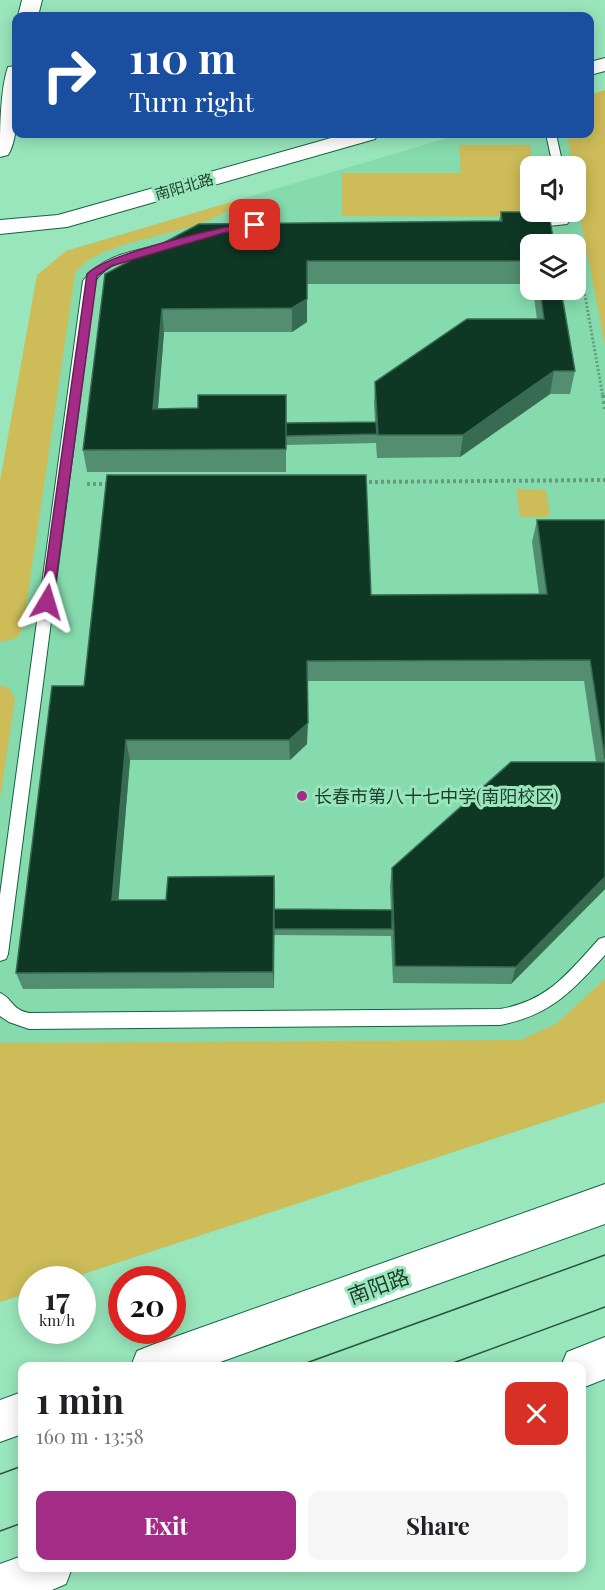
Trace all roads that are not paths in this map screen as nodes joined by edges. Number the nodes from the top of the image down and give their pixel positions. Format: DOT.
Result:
graph roads {
  1 [pos="12,92"];
  2 [pos="353,138"];
  3 [pos="552,138"];
  4 [pos="0,150"];
  5 [pos="556,156"];
  6 [pos="557,222"];
  7 [pos="520,225"];
  8 [pos="0,227"];
  9 [pos="176,243"];
  10 [pos="605,944"];
  11 [pos="0,954"];
  12 [pos="0,1000"];
  13 [pos="605,1204"];
  14 [pos="605,1358"];
  15 [pos="163,1362"];
  16 [pos="586,1365"];
  17 [pos="18,1414"];
  18 [pos="0,1421"];
  19 [pos="39,1572"];
  20 [pos="0,1587"];
  1 -- 4 [label="main road"];
  2 -- 8 [label="street, 南阳北路"];
  3 -- 5 [label="lane"];
  6 -- 7 [label="lane"];
  9 -- 11 [label="lane"];
  10 -- 12 [label="lane"];
  13 -- 15 [label="main road, 南阳路"];
  14 -- 16 [label="main road"];
  17 -- 18 [label="main road"];
  19 -- 20 [label="main road"];
}
